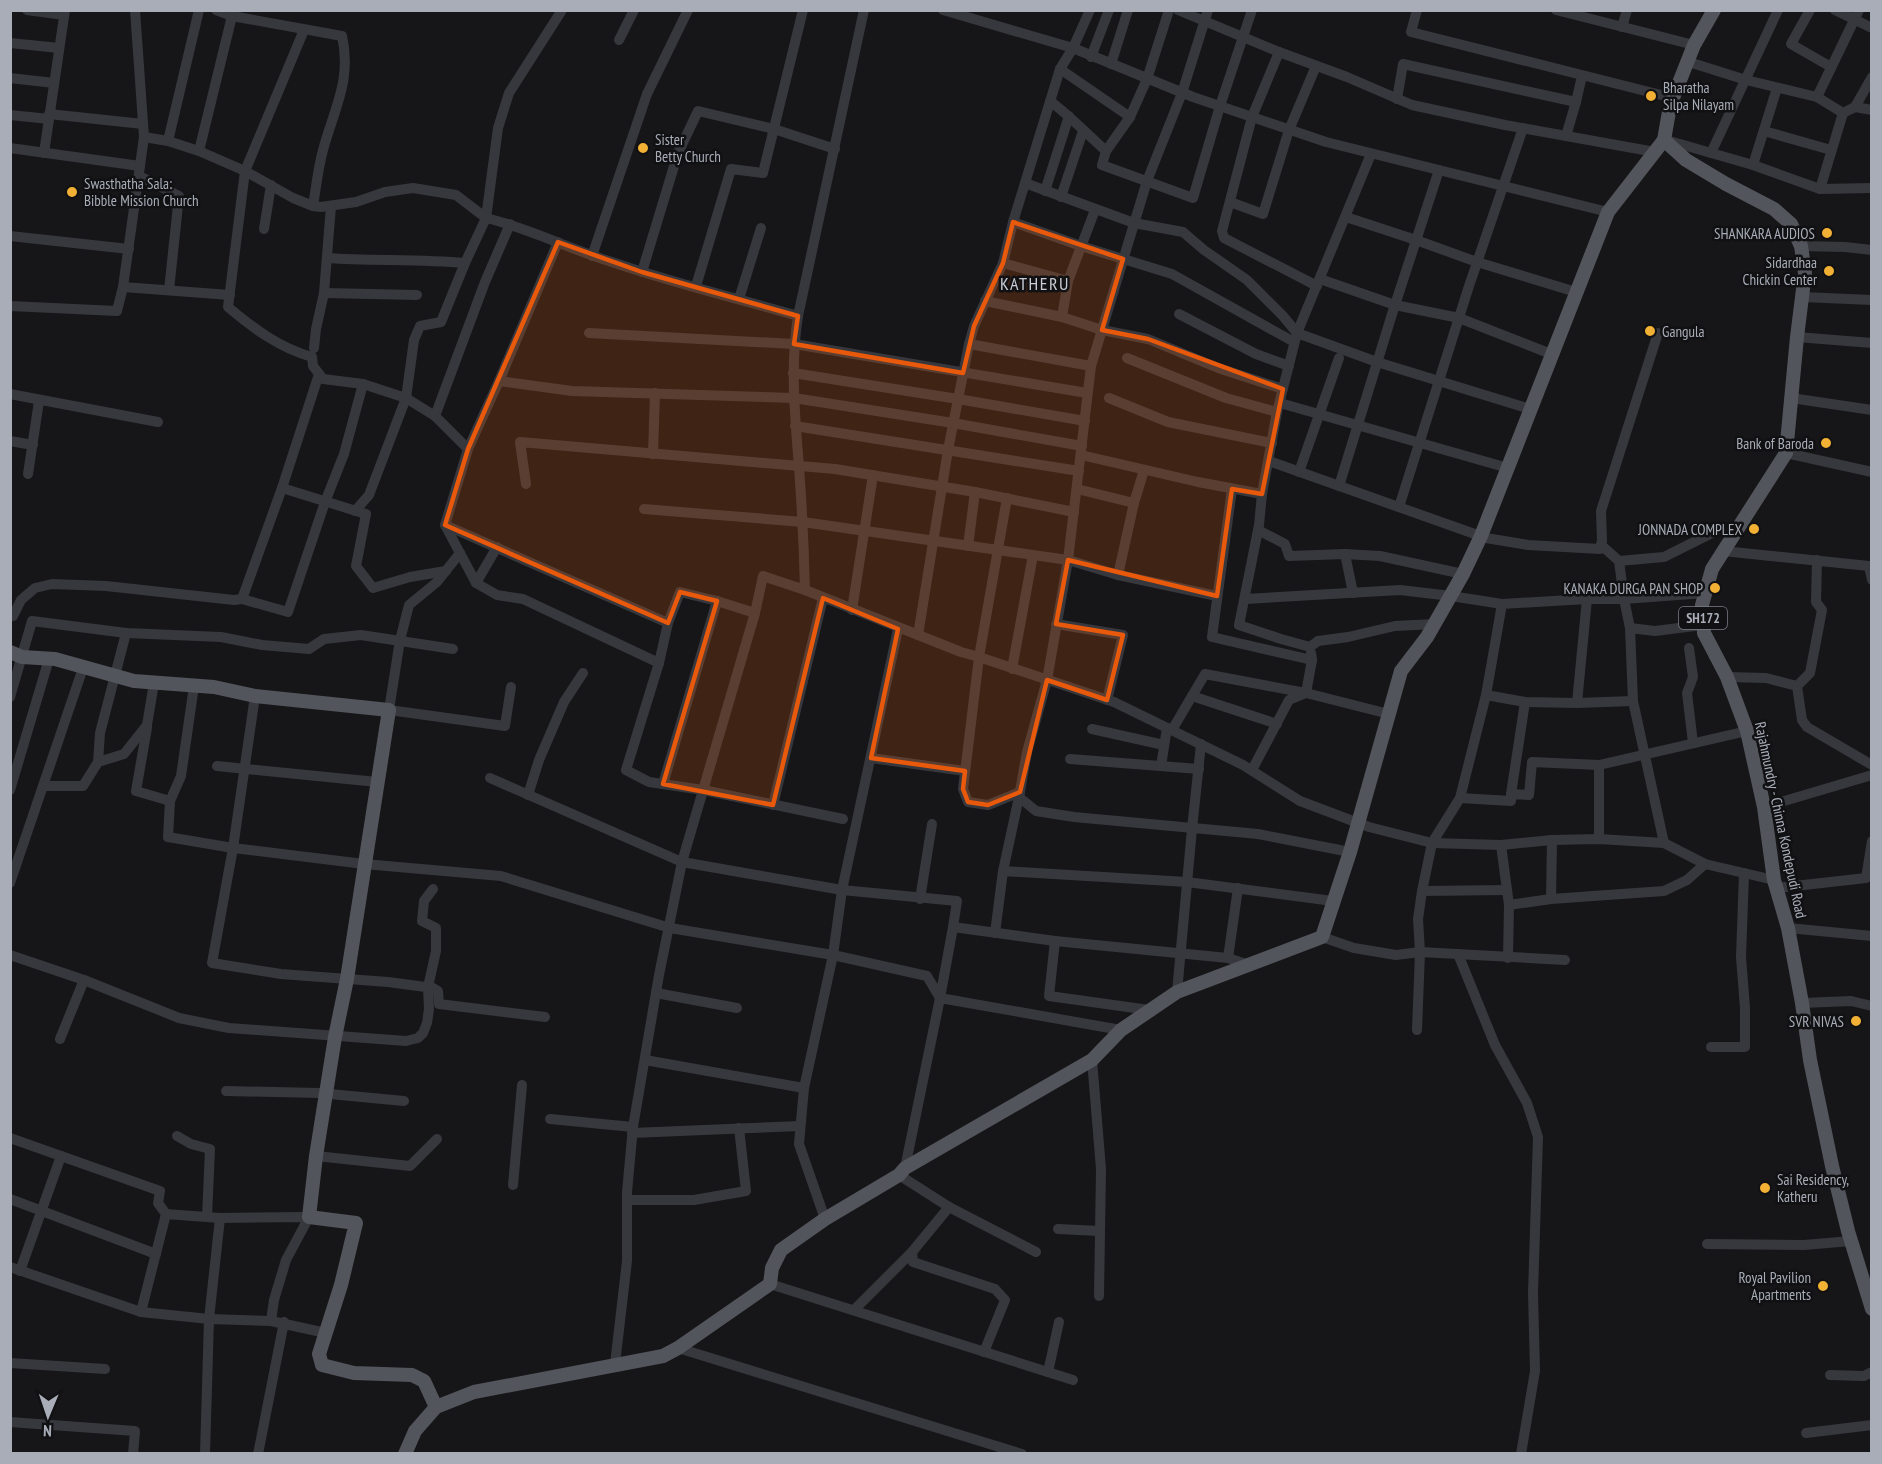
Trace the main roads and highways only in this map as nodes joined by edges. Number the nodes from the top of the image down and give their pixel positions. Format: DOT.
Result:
graph roads {
  1 [pos="1714,10"];
  2 [pos="1664,140"];
  3 [pos="16,654"];
  4 [pos="1872,1309"];
  5 [pos="436,1407"];
  6 [pos="405,1454"];
  1 -- 2 [label="main road"];
  2 -- 4 [label="main road, Rajahmundry - Chinna Kondepudi Road / SH172"];
  2 -- 5 [label="main road"];
  3 -- 5 [label="main road"];
  5 -- 6 [label="main road"];
}
